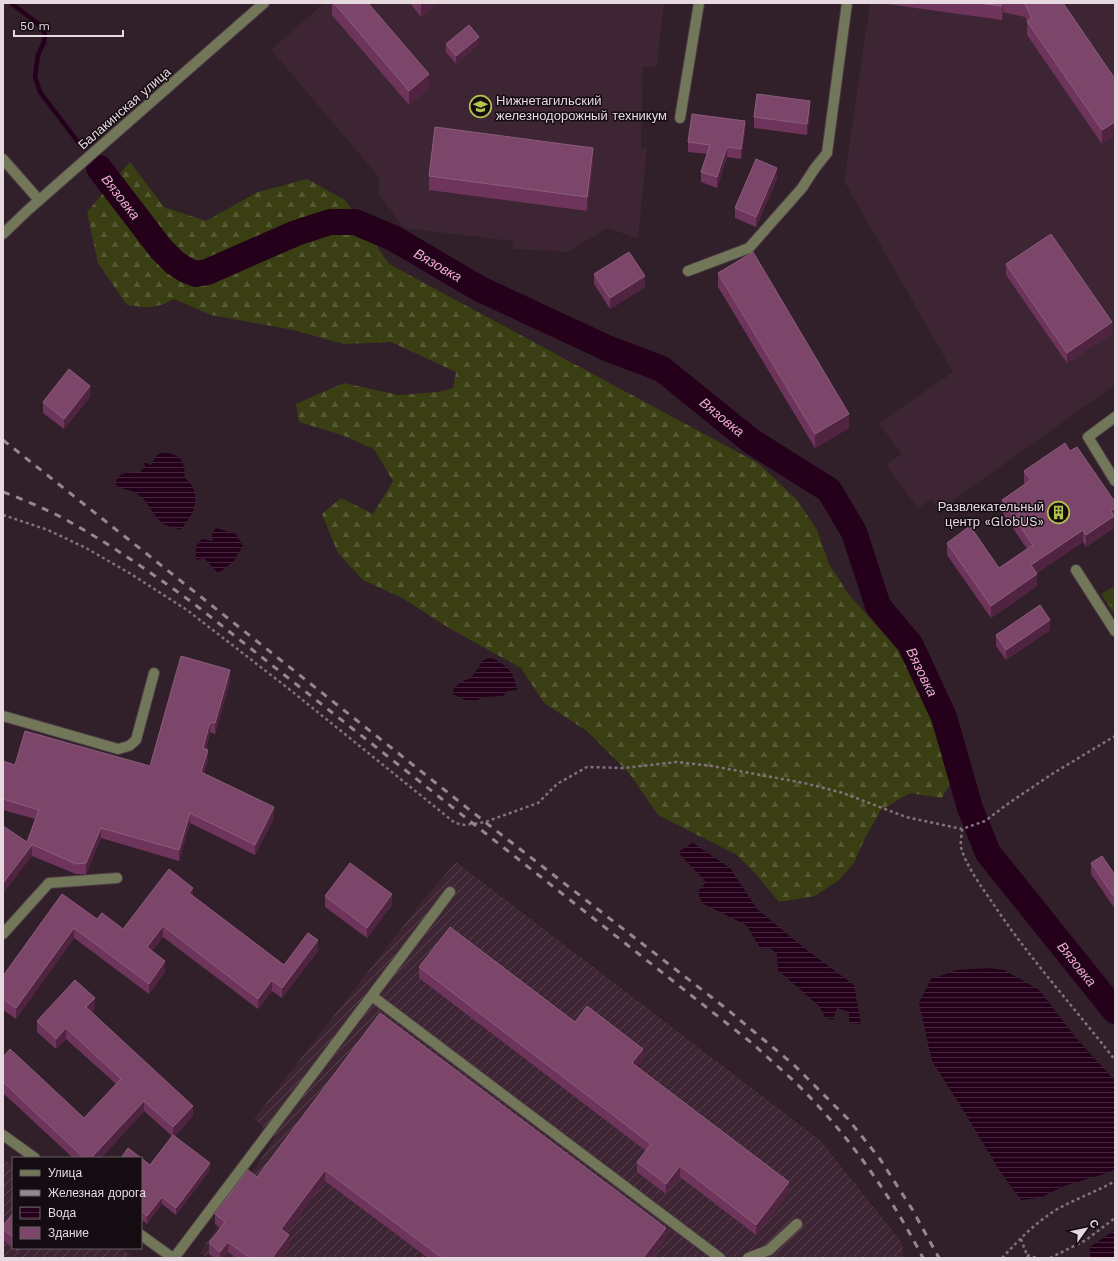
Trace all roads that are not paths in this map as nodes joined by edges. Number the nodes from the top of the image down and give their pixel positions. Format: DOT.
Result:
graph roads {
  1 [pos="264,3"];
  2 [pos="699,3"];
  3 [pos="847,3"];
  4 [pos="680,118"];
  5 [pos="3,159"];
  6 [pos="39,200"];
  7 [pos="3,234"];
  8 [pos="688,271"];
  9 [pos="1115,418"];
  10 [pos="1115,480"];
  11 [pos="1076,570"];
  12 [pos="1115,631"];
  13 [pos="154,673"];
  14 [pos="3,716"];
  15 [pos="117,878"];
  16 [pos="450,892"];
  17 [pos="3,934"];
  18 [pos="372,996"];
  19 [pos="3,1135"];
  20 [pos="34,1157"];
  21 [pos="797,1224"];
  22 [pos="142,1236"];
  23 [pos="173,1258"];
  24 [pos="720,1258"];
  25 [pos="748,1258"];
  1 -- 6 [label="street, Балакинская улица"];
  2 -- 4 [label="street"];
  3 -- 8 [label="street"];
  5 -- 6 [label="street"];
  6 -- 7 [label="street, Балакинская улица"];
  9 -- 10 [label="street"];
  11 -- 12 [label="street"];
  13 -- 14 [label="street"];
  15 -- 17 [label="street"];
  16 -- 18 [label="street"];
  18 -- 23 [label="street"];
  18 -- 24 [label="street"];
  19 -- 20 [label="street"];
  21 -- 25 [label="street"];
  22 -- 23 [label="street"];
}
